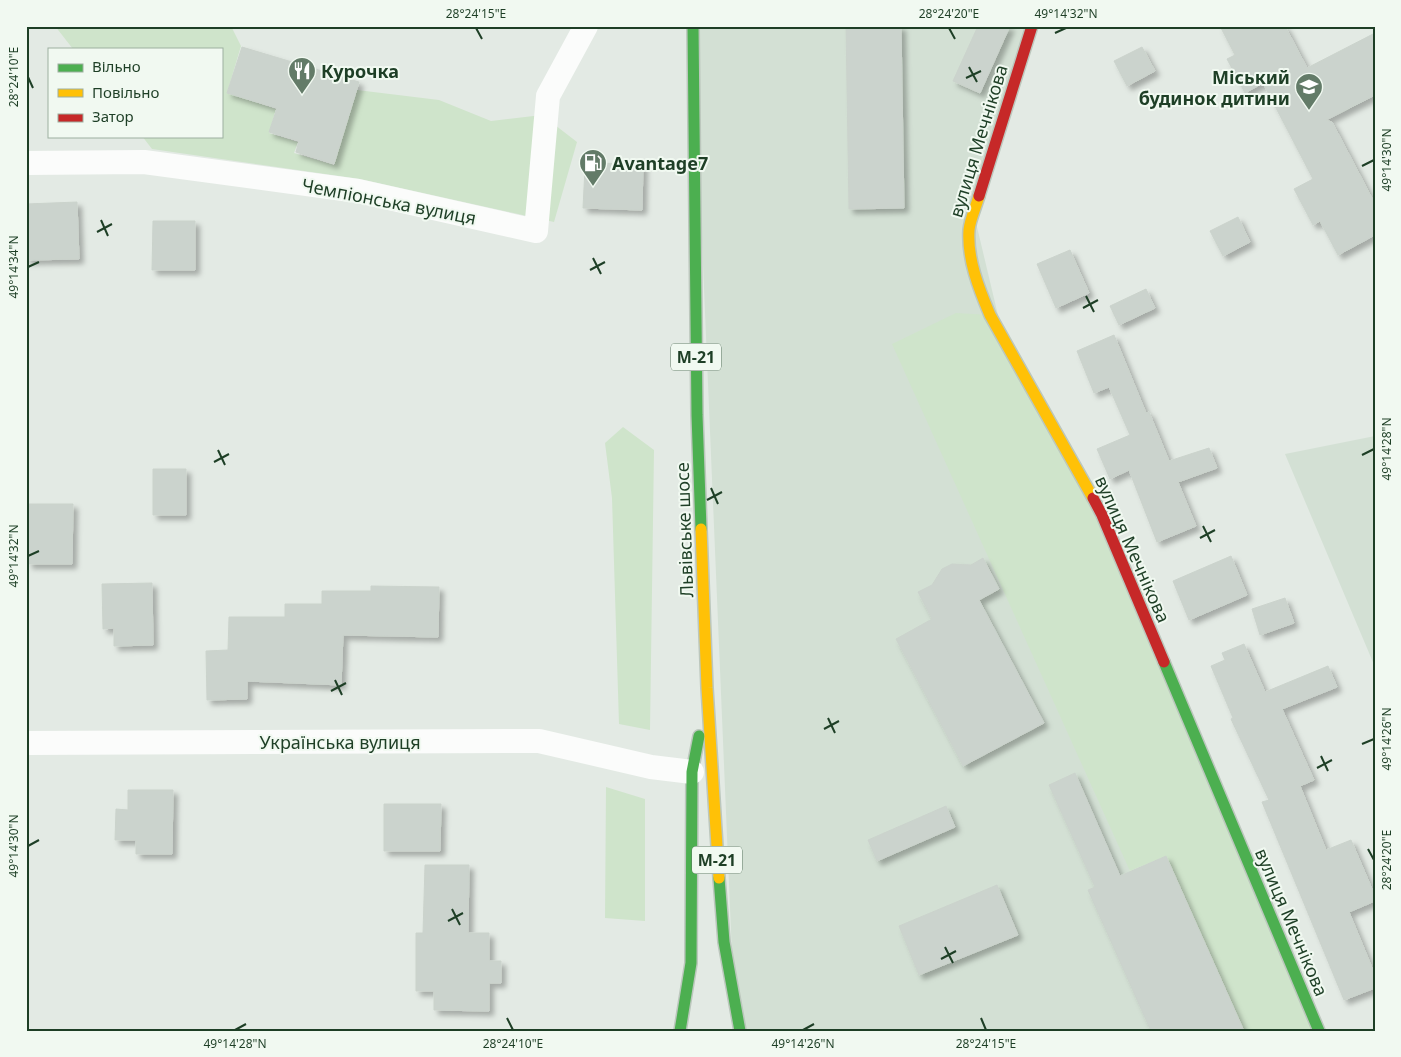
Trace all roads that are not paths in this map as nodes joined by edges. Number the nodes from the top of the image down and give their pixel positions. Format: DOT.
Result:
graph roads {
  1 [pos="586,26"];
  2 [pos="692,26"];
  3 [pos="1032,26"];
  4 [pos="26,163"];
  5 [pos="707,688"];
  6 [pos="26,743"];
  7 [pos="692,772"];
  8 [pos="680,1031"];
  9 [pos="740,1031"];
  10 [pos="1319,1031"];
  1 -- 4 [label="street, Чемпіонська вулиця"];
  2 -- 5 [label="main road, Львівське шосе / М-21"];
  3 -- 10 [label="main road, вулиця Мечнікова"];
  5 -- 7 [label="main road, М-21"];
  5 -- 9 [label="main road, Львівське шосе / М-21"];
  6 -- 7 [label="street, Українська вулиця"];
  7 -- 8 [label="main road, М-21"];
}
